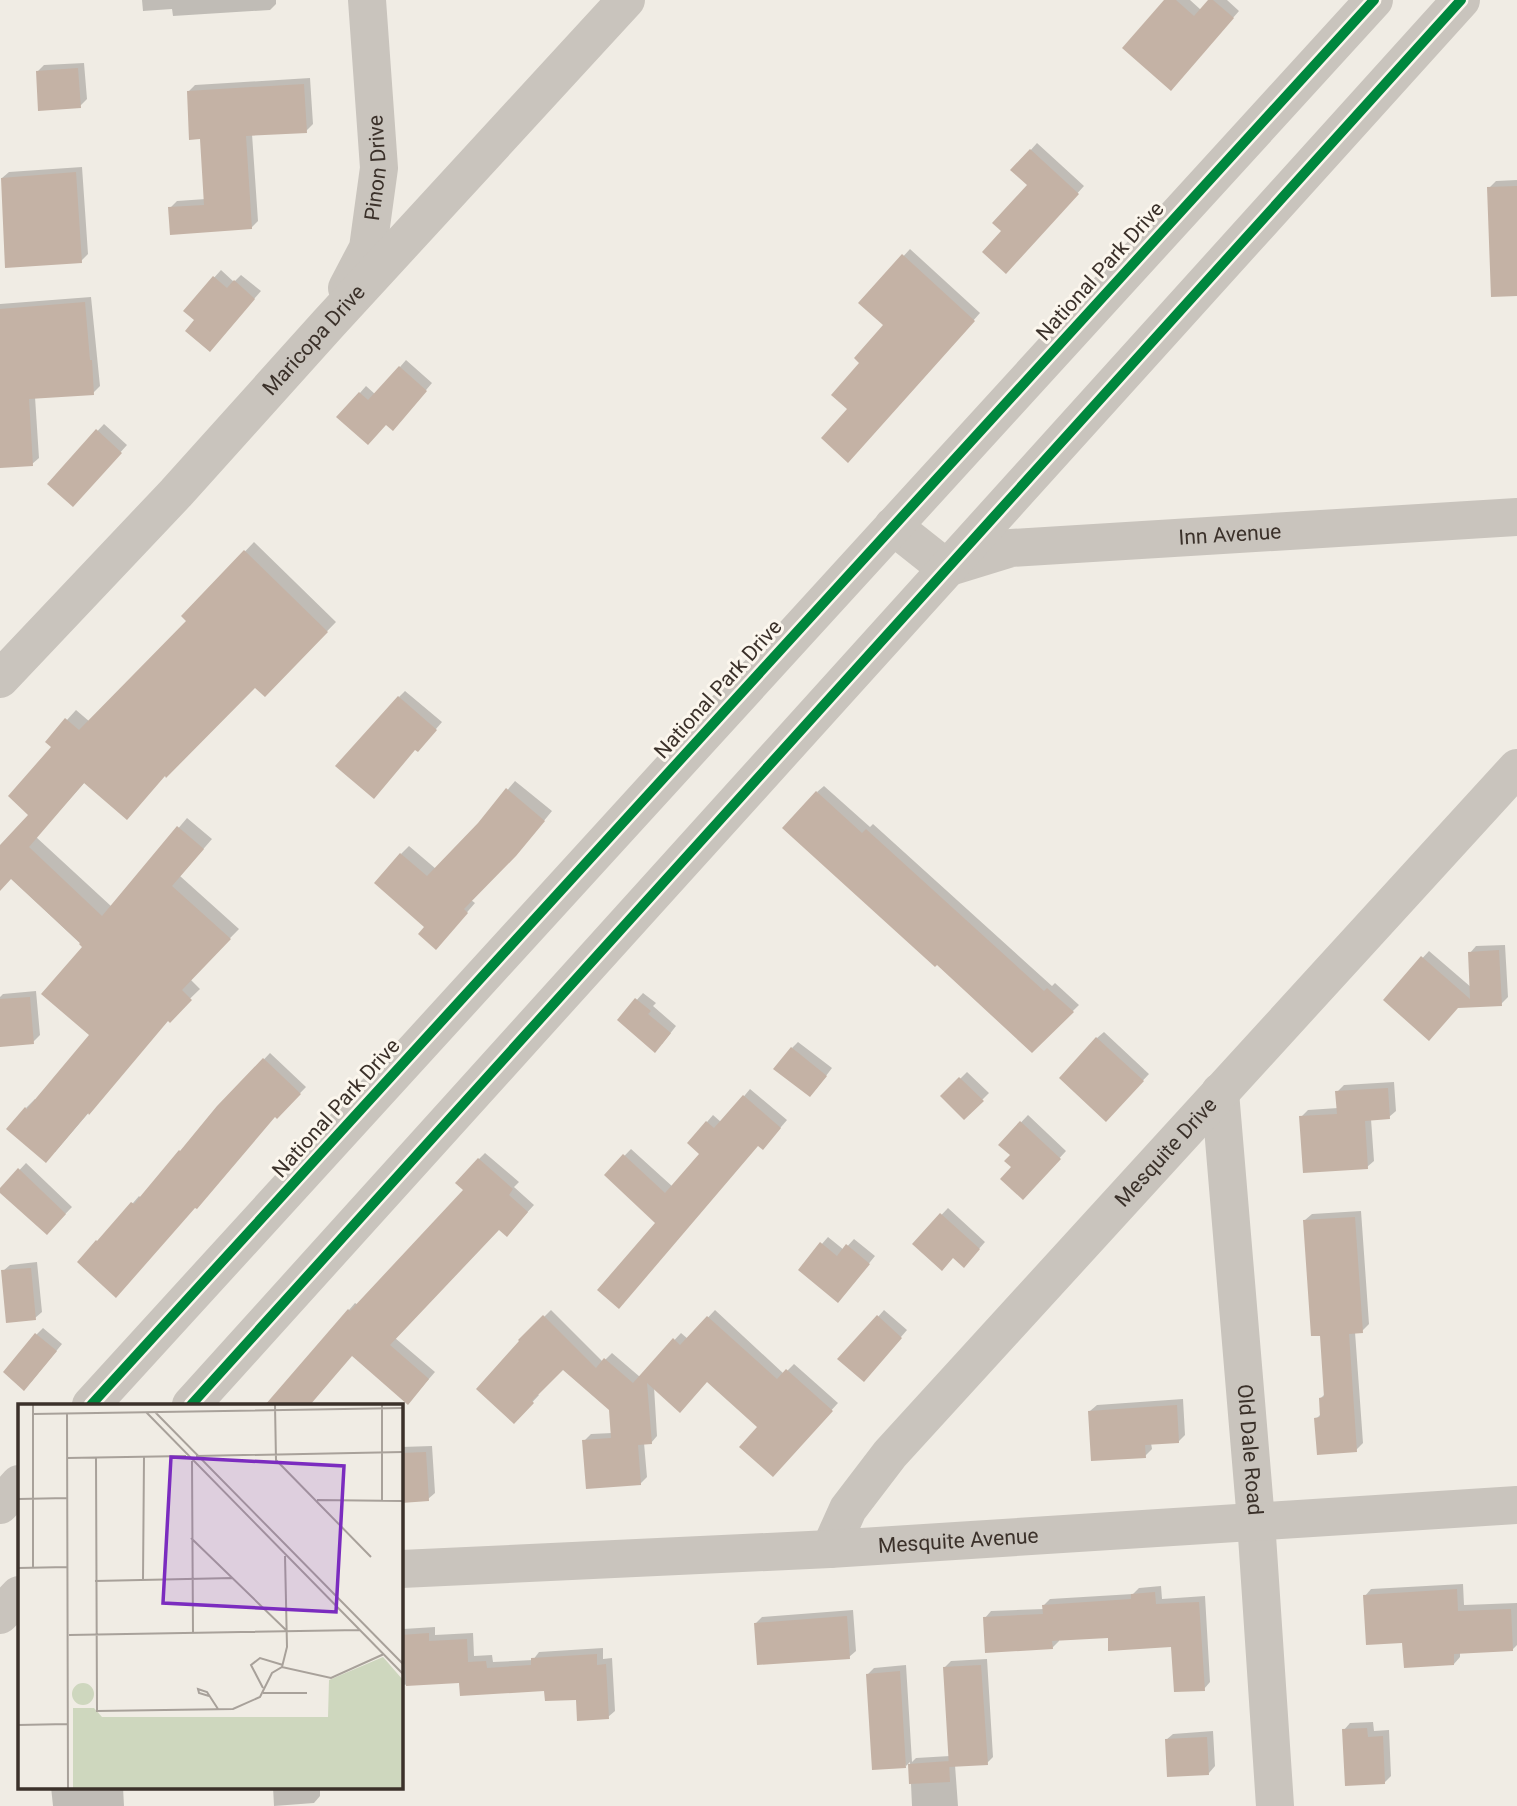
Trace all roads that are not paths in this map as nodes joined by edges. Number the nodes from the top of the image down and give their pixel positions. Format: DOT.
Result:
graph roads {
  1 [pos="367,0"];
  2 [pos="626,0"];
  3 [pos="1374,0"];
  4 [pos="1461,0"];
  5 [pos="328,324"];
  6 [pos="1517,517"];
  7 [pos="893,526"];
  8 [pos="946,568"];
  9 [pos="0,679"];
  10 [pos="1517,768"];
  11 [pos="1220,1092"];
  12 [pos="92,1404"];
  13 [pos="192,1404"];
  14 [pos="18,1485"];
  15 [pos="1517,1504"];
  16 [pos="0,1505"];
  17 [pos="1256,1521"];
  18 [pos="830,1549"];
  19 [pos="402,1569"];
  20 [pos="18,1587"];
  21 [pos="0,1589"];
  22 [pos="18,1596"];
  23 [pos="0,1615"];
  24 [pos="1275,1806"];
  1 -- 5 [label="street, Pinon Drive"];
  2 -- 5 [label="street, Maricopa Drive"];
  3 -- 7 [label="street, National Park Drive"];
  4 -- 8 [label="street"];
  5 -- 9 [label="street, Maricopa Drive"];
  6 -- 8 [label="street, Inn Avenue"];
  7 -- 8 [label="street"];
  7 -- 12 [label="street, National Park Drive"];
  8 -- 13 [label="street"];
  10 -- 11 [label="street, Mesquite Drive"];
  11 -- 17 [label="street, Old Dale Road"];
  11 -- 18 [label="street, Mesquite Drive"];
  14 -- 16 [label="street"];
  15 -- 17 [label="street, Mesquite Avenue"];
  17 -- 18 [label="street, Mesquite Avenue"];
  17 -- 24 [label="street, Old Dale Road"];
  18 -- 19 [label="street, Mesquite Avenue"];
  20 -- 21 [label="street"];
  22 -- 23 [label="street"];
}
